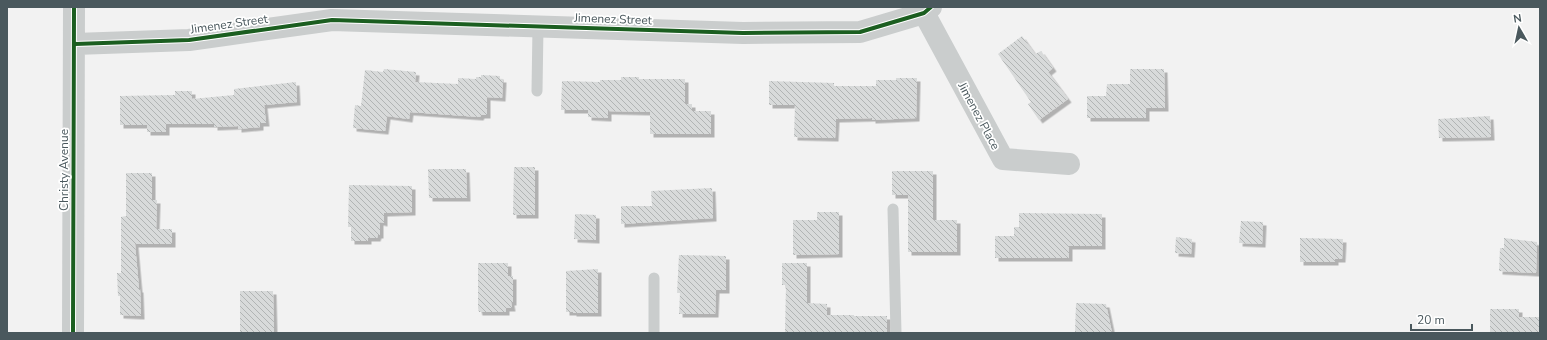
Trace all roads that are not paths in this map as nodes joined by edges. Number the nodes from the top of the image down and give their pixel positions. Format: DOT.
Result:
graph roads {
  1 [pos="74,7"];
  2 [pos="928,10"];
  3 [pos="333,14"];
  4 [pos="538,27"];
  5 [pos="75,44"];
  6 [pos="538,91"];
  7 [pos="1069,164"];
  8 [pos="894,209"];
  9 [pos="654,278"];
  10 [pos="73,333"];
  11 [pos="654,333"];
  12 [pos="896,333"];
  1 -- 5 [label="street, Christy Avenue"];
  2 -- 4 [label="street, Jimenez Street"];
  2 -- 7 [label="street, Jimenez Place"];
  3 -- 4 [label="street, Jimenez Street"];
  3 -- 5 [label="street, Jimenez Street"];
  4 -- 6 [label="lane"];
  5 -- 10 [label="street, Christy Avenue"];
  8 -- 12 [label="lane"];
  9 -- 11 [label="lane"];
}
